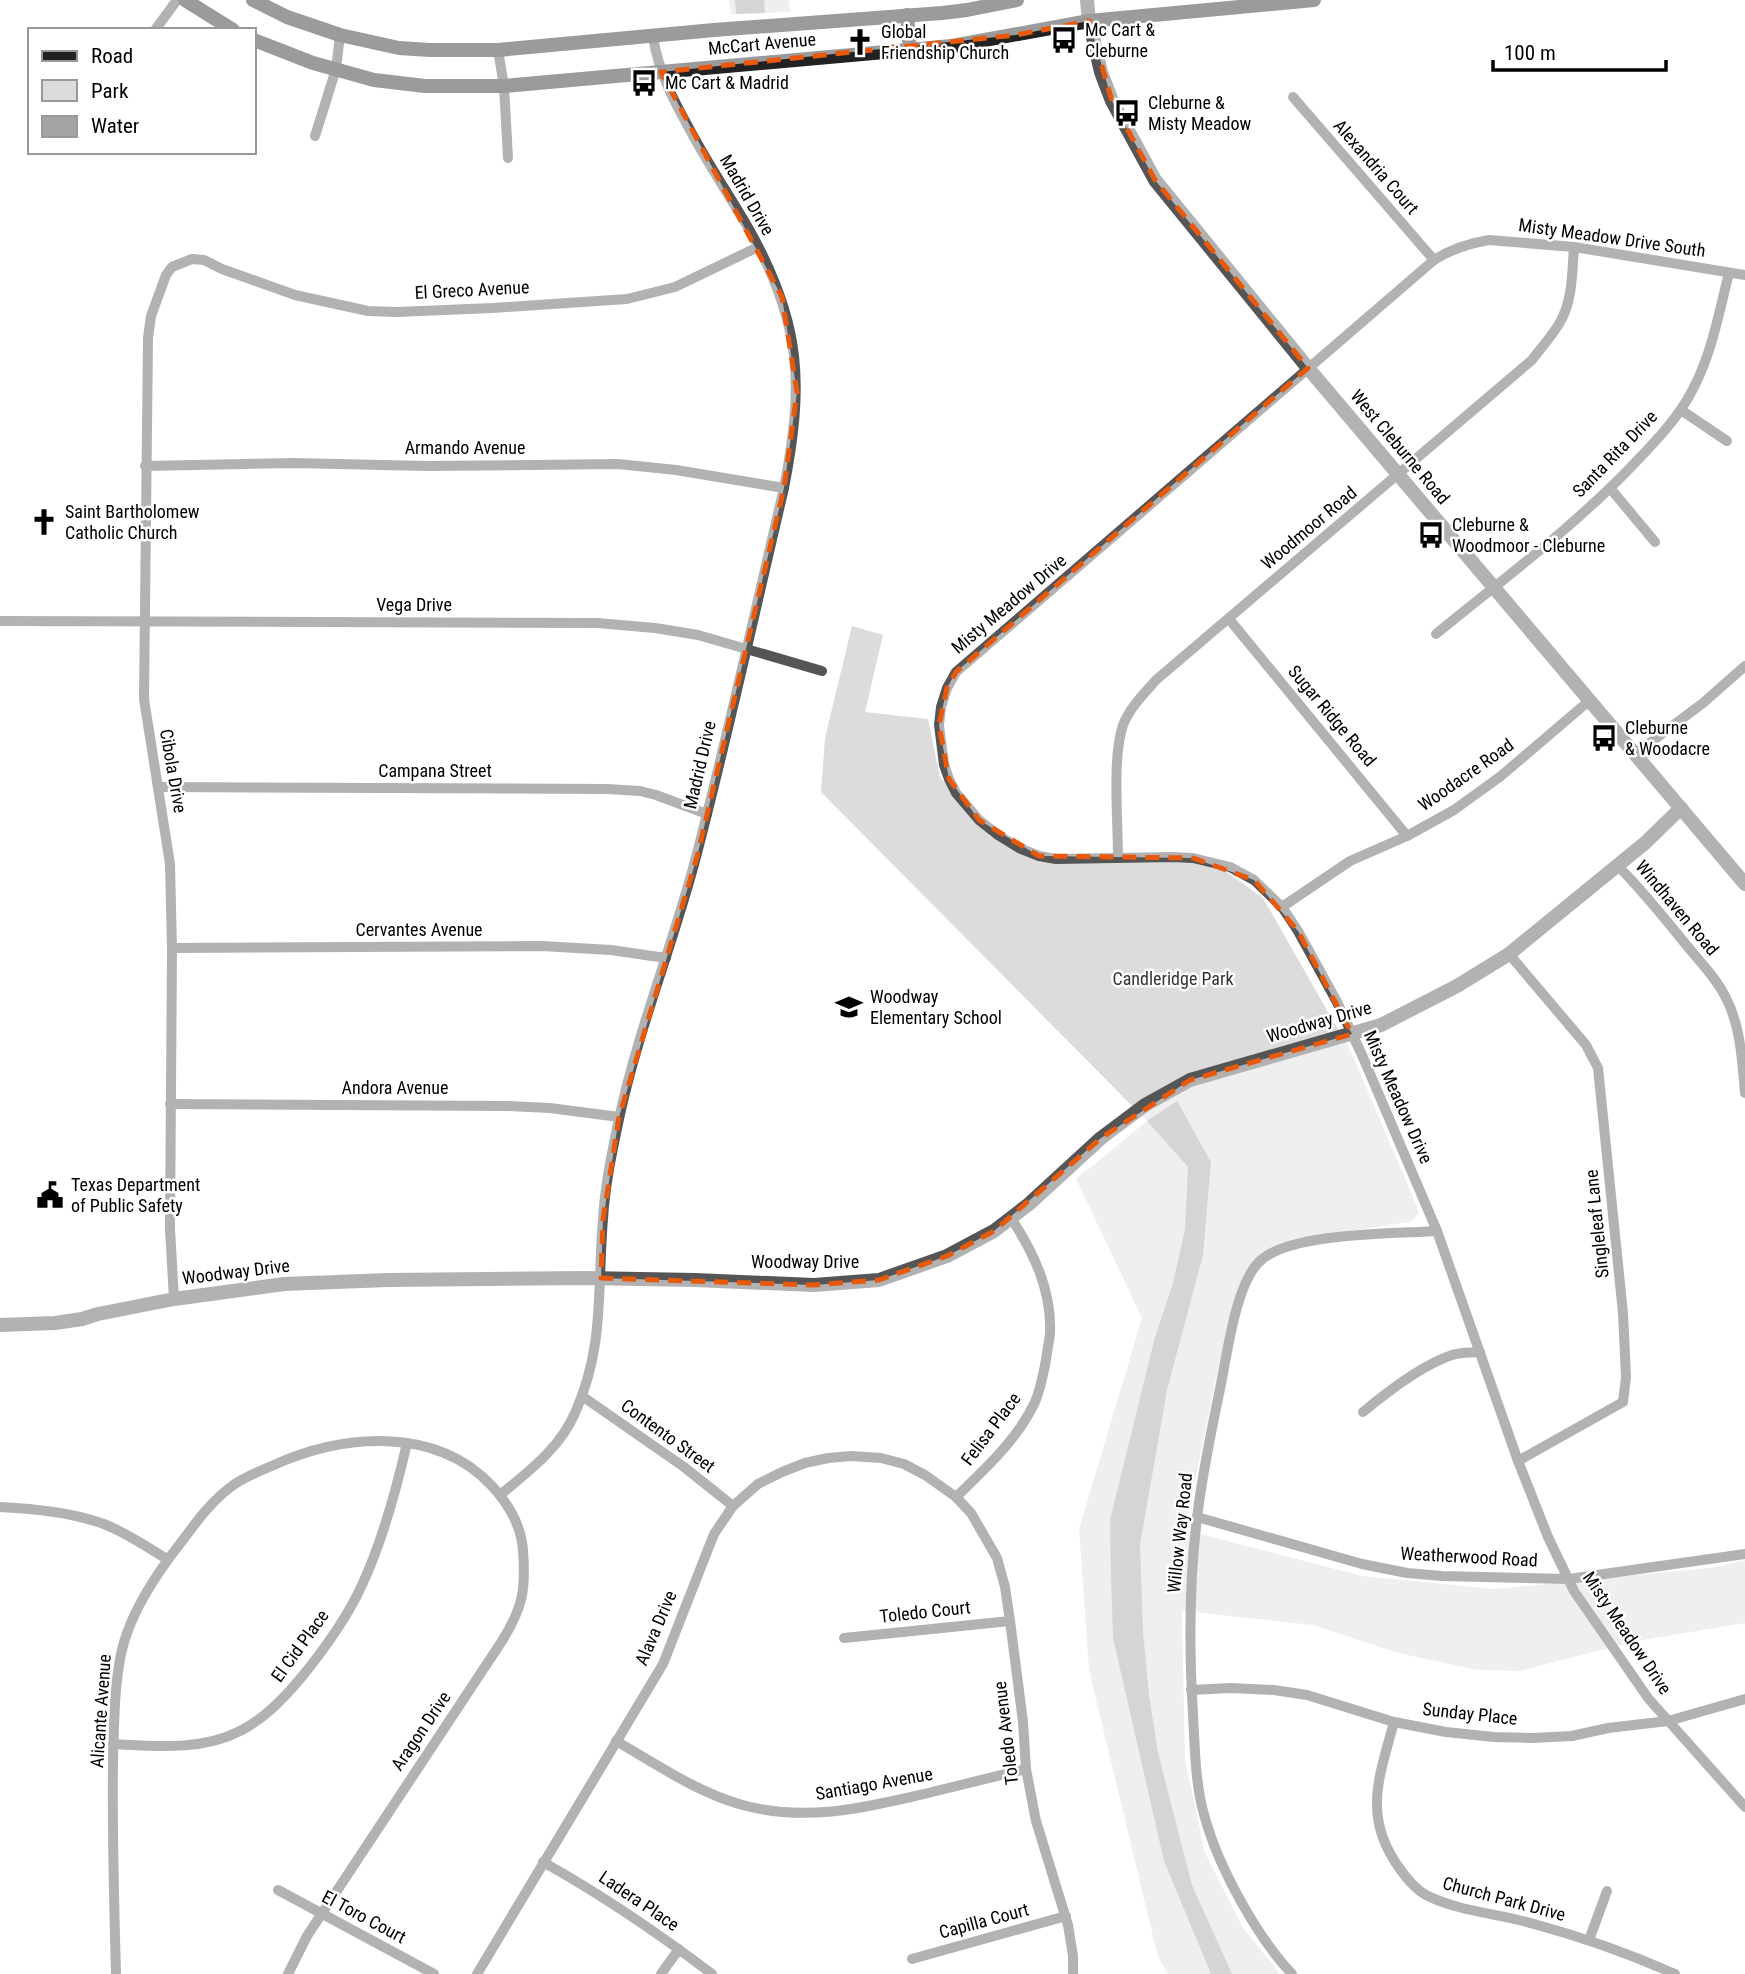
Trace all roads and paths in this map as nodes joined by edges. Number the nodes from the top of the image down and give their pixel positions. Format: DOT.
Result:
graph roads {
  1 [pos="177,0"];
  2 [pos="185,0"];
  3 [pos="253,0"];
  4 [pos="1017,0"];
  5 [pos="1087,0"];
  6 [pos="1314,0"];
  7 [pos="993,2"];
  8 [pos="907,15"];
  9 [pos="1089,21"];
  10 [pos="156,28"];
  11 [pos="230,28"];
  12 [pos="340,34"];
  13 [pos="653,36"];
  14 [pos="256,41"];
  15 [pos="498,50"];
  16 [pos="909,50"];
  17 [pos="335,69"];
  18 [pos="661,72"];
  19 [pos="504,86"];
  20 [pos="1293,97"];
  21 [pos="315,135"];
  22 [pos="508,159"];
  23 [pos="758,247"];
  24 [pos="1574,247"];
  25 [pos="1433,260"];
  26 [pos="185,261"];
  27 [pos="1729,272"];
  28 [pos="1745,275"];
  29 [pos="1308,368"];
  30 [pos="1681,410"];
  31 [pos="1727,441"];
  32 [pos="145,466"];
  33 [pos="1398,475"];
  34 [pos="784,488"];
  35 [pos="1610,488"];
  36 [pos="1655,542"];
  37 [pos="1493,587"];
  38 [pos="1228,619"];
  39 [pos="0,621"];
  40 [pos="144,621"];
  41 [pos="1436,634"];
  42 [pos="746,648"];
  43 [pos="1745,666"];
  44 [pos="822,671"];
  45 [pos="1590,700"];
  46 [pos="1635,754"];
  47 [pos="159,787"];
  48 [pos="1681,808"];
  49 [pos="707,814"];
  50 [pos="1407,836"];
  51 [pos="1118,857"];
  52 [pos="1618,866"];
  53 [pos="1740,867"];
  54 [pos="1745,884"];
  55 [pos="1282,907"];
  56 [pos="172,948"];
  57 [pos="1509,954"];
  58 [pos="666,958"];
  59 [pos="1352,1034"];
  60 [pos="1745,1093"];
  61 [pos="170,1104"];
  62 [pos="619,1117"];
  63 [pos="1011,1218"];
  64 [pos="1437,1231"];
  65 [pos="601,1278"];
  66 [pos="174,1299"];
  67 [pos="0,1325"];
  68 [pos="1480,1352"];
  69 [pos="582,1395"];
  70 [pos="1363,1412"];
  71 [pos="407,1443"];
  72 [pos="1518,1461"];
  73 [pos="500,1495"];
  74 [pos="956,1497"];
  75 [pos="733,1506"];
  76 [pos="0,1507"];
  77 [pos="1197,1517"];
  78 [pos="1745,1554"];
  79 [pos="167,1559"];
  80 [pos="1569,1579"];
  81 [pos="1010,1621"];
  82 [pos="844,1638"];
  83 [pos="1191,1690"];
  84 [pos="1745,1699"];
  85 [pos="1394,1721"];
  86 [pos="1668,1721"];
  87 [pos="616,1741"];
  88 [pos="113,1744"];
  89 [pos="1026,1769"];
  90 [pos="1745,1808"];
  91 [pos="543,1862"];
  92 [pos="278,1890"];
  93 [pos="1607,1891"];
  94 [pos="321,1914"];
  95 [pos="1066,1916"];
  96 [pos="1589,1940"];
  97 [pos="679,1949"];
  98 [pos="912,1959"];
  99 [pos="116,1974"];
  100 [pos="288,1974"];
  101 [pos="434,1974"];
  102 [pos="477,1974"];
  103 [pos="661,1974"];
  104 [pos="712,1974"];
  105 [pos="1073,1974"];
  106 [pos="1292,1974"];
  107 [pos="1675,1974"];
  1 -- 10 [label="street"];
  2 -- 11 [label="main road"];
  3 -- 12 [label="main road, McCart Avenue"];
  4 -- 7 [label="main road, McCart Avenue"];
  5 -- 9 [label="street, West Cleburne Road"];
  6 -- 9 [label="main road, McCart Avenue"];
  7 -- 8 [label="main road, McCart Avenue"];
  8 -- 13 [label="main road, McCart Avenue"];
  8 -- 16 [label="main road"];
  9 -- 16 [label="main road, McCart Avenue"];
  9 -- 29 [label="street, West Cleburne Road"];
  12 -- 15 [label="main road, McCart Avenue"];
  12 -- 17 [label="street"];
  13 -- 15 [label="main road, McCart Avenue"];
  13 -- 18 [label="street, Madrid Drive"];
  14 -- 17 [label="main road, McCart Avenue"];
  15 -- 19 [label="street"];
  16 -- 18 [label="main road, McCart Avenue"];
  17 -- 19 [label="main road, McCart Avenue"];
  17 -- 21 [label="street"];
  18 -- 19 [label="main road, McCart Avenue"];
  18 -- 23 [label="street, Madrid Drive"];
  19 -- 22 [label="street"];
  20 -- 25 [label="street, Alexandria Court"];
  23 -- 26 [label="street, El Greco Avenue"];
  23 -- 34 [label="street, Madrid Drive"];
  24 -- 25 [label="street, Misty Meadow Drive South"];
  24 -- 27 [label="street, Misty Meadow Drive South"];
  24 -- 33 [label="street, Woodmoor Road"];
  25 -- 29 [label="street, Misty Meadow Drive South"];
  26 -- 32 [label="street, Cibola Drive"];
  27 -- 28 [label="street, Misty Meadow Drive South"];
  27 -- 30 [label="street, Santa Rita Drive"];
  29 -- 33 [label="street, West Cleburne Road"];
  29 -- 51 [label="street, Misty Meadow Drive"];
  30 -- 31 [label="street"];
  30 -- 35 [label="street, Santa Rita Drive"];
  32 -- 34 [label="street, Armando Avenue"];
  32 -- 40 [label="street, Cibola Drive"];
  33 -- 37 [label="street, West Cleburne Road"];
  33 -- 38 [label="street, Woodmoor Road"];
  34 -- 42 [label="street, Madrid Drive"];
  35 -- 36 [label="street"];
  35 -- 37 [label="street, Santa Rita Drive"];
  37 -- 41 [label="street, Santa Rita Drive"];
  37 -- 45 [label="street, West Cleburne Road"];
  38 -- 50 [label="street, Sugar Ridge Road"];
  38 -- 51 [label="street, Woodmoor Road"];
  39 -- 40 [label="street, Vega Drive"];
  40 -- 42 [label="street, Vega Drive"];
  40 -- 47 [label="street, Cibola Drive"];
  42 -- 44 [label="street, Vega Drive"];
  42 -- 49 [label="street, Madrid Drive"];
  43 -- 46 [label="street"];
  45 -- 46 [label="street, West Cleburne Road"];
  45 -- 50 [label="street, Woodacre Road"];
  46 -- 48 [label="street, West Cleburne Road"];
  47 -- 49 [label="street, Campana Street"];
  47 -- 56 [label="street, Cibola Drive"];
  48 -- 52 [label="street, Woodway Drive"];
  48 -- 53 [label="street, West Cleburne Road"];
  49 -- 58 [label="street, Madrid Drive"];
  50 -- 55 [label="street, Woodacre Road"];
  51 -- 55 [label="street, Misty Meadow Drive"];
  52 -- 57 [label="street, Woodway Drive"];
  52 -- 60 [label="street, Windhaven Road"];
  53 -- 54 [label="street, West Cleburne Road"];
  55 -- 59 [label="street, Misty Meadow Drive"];
  56 -- 58 [label="street, Cervantes Avenue"];
  56 -- 61 [label="street, Cibola Drive"];
  57 -- 59 [label="street, Woodway Drive"];
  57 -- 72 [label="street, Singleleaf Lane"];
  58 -- 62 [label="street, Madrid Drive"];
  59 -- 63 [label="street, Woodway Drive"];
  59 -- 64 [label="street, Misty Meadow Drive"];
  61 -- 62 [label="street, Andora Avenue"];
  61 -- 66 [label="street, Cibola Drive"];
  62 -- 65 [label="street, Madrid Drive"];
  63 -- 65 [label="street, Woodway Drive"];
  63 -- 74 [label="street, Felisa Place"];
  64 -- 68 [label="street, Misty Meadow Drive"];
  64 -- 77 [label="street, Willow Way Road"];
  65 -- 66 [label="street, Woodway Drive"];
  65 -- 69 [label="street, Madrid Drive"];
  66 -- 67 [label="street, Woodway Drive"];
  68 -- 70 [label="street"];
  68 -- 72 [label="street, Misty Meadow Drive"];
  69 -- 73 [label="street, Madrid Drive"];
  69 -- 75 [label="street, Contento Street"];
  71 -- 73 [label="street, Alicante Avenue"];
  71 -- 79 [label="street, Alicante Avenue"];
  71 -- 88 [label="street, El Cid Place"];
  72 -- 80 [label="street, Misty Meadow Drive"];
  73 -- 94 [label="street, Aragon Drive"];
  74 -- 75 [label="street, Alava Drive"];
  74 -- 81 [label="street, Toledo Avenue"];
  75 -- 87 [label="street, Alava Drive"];
  76 -- 79 [label="street"];
  77 -- 80 [label="street, Weatherwood Road"];
  77 -- 83 [label="street, Willow Way Road"];
  78 -- 80 [label="street, Weatherwood Road"];
  79 -- 88 [label="street, Alicante Avenue"];
  80 -- 86 [label="street, Misty Meadow Drive"];
  81 -- 82 [label="street, Toledo Court"];
  81 -- 89 [label="street, Toledo Avenue"];
  83 -- 85 [label="street, Sunday Place"];
  83 -- 106 [label="street, Willow Way Road"];
  84 -- 86 [label="street, Sunday Place"];
  85 -- 86 [label="street, Sunday Place"];
  85 -- 96 [label="street, Church Park Drive"];
  86 -- 90 [label="street, Misty Meadow Drive"];
  87 -- 89 [label="street, Santiago Avenue"];
  87 -- 91 [label="street, Alava Drive"];
  88 -- 99 [label="street, Alicante Avenue"];
  89 -- 95 [label="street, Toledo Avenue"];
  91 -- 97 [label="street, Ladera Place"];
  91 -- 102 [label="street, Alava Drive"];
  92 -- 94 [label="street, El Toro Court"];
  93 -- 96 [label="street"];
  94 -- 100 [label="street, Aragon Drive"];
  94 -- 101 [label="street, El Toro Court"];
  95 -- 98 [label="street, Capilla Court"];
  95 -- 105 [label="street, Toledo Avenue"];
  96 -- 107 [label="street, Church Park Drive"];
  97 -- 103 [label="street"];
  97 -- 104 [label="street, Ladera Place"];
}
